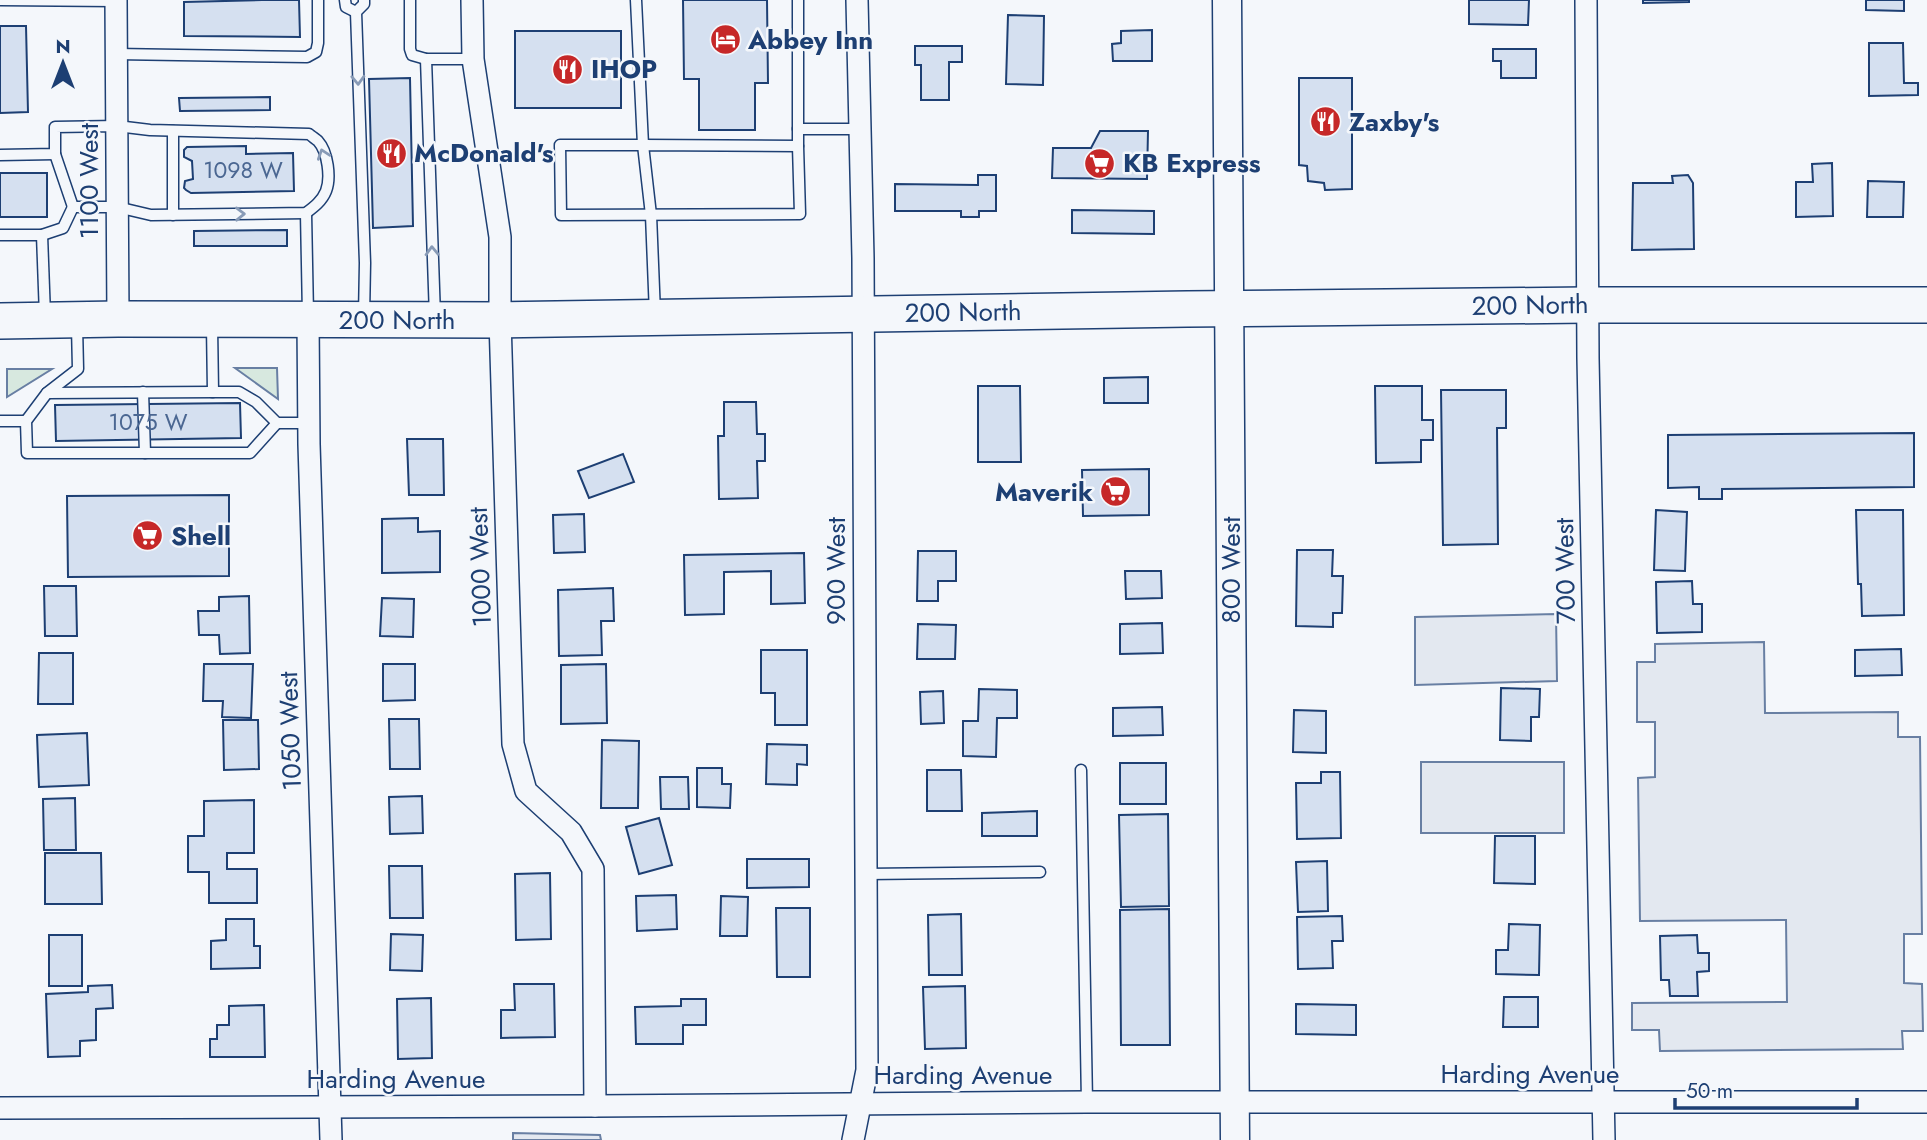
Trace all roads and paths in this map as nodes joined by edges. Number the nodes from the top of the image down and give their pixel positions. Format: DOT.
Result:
graph roads {
  1 [pos="0,0"];
  2 [pos="116,0"];
  3 [pos="318,0"];
  4 [pos="345,0"];
  5 [pos="364,0"];
  6 [pos="410,0"];
  7 [pos="472,0"];
  8 [pos="636,0"];
  9 [pos="798,0"];
  10 [pos="857,0"];
  11 [pos="1227,0"];
  12 [pos="1586,0"];
  13 [pos="356,12"];
  14 [pos="116,54"];
  15 [pos="426,59"];
  16 [pos="473,59"];
  17 [pos="117,126"];
  18 [pos="799,129"];
  19 [pos="860,129"];
  20 [pos="173,131"];
  21 [pos="643,145"];
  22 [pos="799,146"];
  23 [pos="55,154"];
  24 [pos="0,155"];
  25 [pos="73,207"];
  26 [pos="117,207"];
  27 [pos="306,213"];
  28 [pos="173,215"];
  29 [pos="651,215"];
  30 [pos="0,235"];
  31 [pos="41,235"];
  32 [pos="1587,305"];
  33 [pos="1927,305"];
  34 [pos="1229,308"];
  35 [pos="863,313"];
  36 [pos="655,317"];
  37 [pos="61,319"];
  38 [pos="118,319"];
  39 [pos="212,319"];
  40 [pos="308,320"];
  41 [pos="364,320"];
  42 [pos="435,320"];
  43 [pos="500,320"];
  44 [pos="0,321"];
  45 [pos="143,392"];
  46 [pos="213,392"];
  47 [pos="47,393"];
  48 [pos="0,421"];
  49 [pos="26,421"];
  50 [pos="277,423"];
  51 [pos="309,423"];
  52 [pos="145,453"];
  53 [pos="1081,770"];
  54 [pos="1040,872"];
  55 [pos="866,874"];
  56 [pos="1603,1101"];
  57 [pos="1087,1102"];
  58 [pos="1927,1102"];
  59 [pos="1235,1103"];
  60 [pos="859,1104"];
  61 [pos="594,1106"];
  62 [pos="330,1107"];
  63 [pos="0,1108"];
  64 [pos="331,1140"];
  65 [pos="853,1140"];
  66 [pos="1235,1140"];
  67 [pos="1604,1140"];
  1 -- 2 [label="lane"];
  2 -- 14 [label="street, 1100 West"];
  3 -- 14 [label="lane"];
  4 -- 13 [label="lane"];
  5 -- 13 [label="lane"];
  6 -- 15 [label="lane"];
  7 -- 16 [label="street, 1000 West"];
  8 -- 21 [label="lane"];
  9 -- 18 [label="lane"];
  10 -- 19 [label="street, 900 West"];
  11 -- 34 [label="street, 800 West"];
  12 -- 32 [label="street, 700 West"];
  13 -- 41 [label="lane, one-way"];
  14 -- 17 [label="street, 1100 West"];
  15 -- 16 [label="lane"];
  42 -- 15 [label="lane, one-way"];
  16 -- 43 [label="street, 1000 West"];
  17 -- 20 [label="lane"];
  17 -- 23 [label="lane"];
  17 -- 26 [label="street, 1100 West"];
  18 -- 19 [label="lane"];
  18 -- 22 [label="lane"];
  19 -- 35 [label="street, 900 West"];
  27 -- 20 [label="lane, one-way"];
  20 -- 28 [label="lane"];
  21 -- 22 [label="lane"];
  21 -- 29 [label="lane"];
  21 -- 29 [label="lane"];
  22 -- 29 [label="lane"];
  23 -- 24 [label="lane"];
  23 -- 25 [label="lane"];
  25 -- 26 [label="lane"];
  25 -- 31 [label="lane"];
  26 -- 28 [label="lane"];
  26 -- 38 [label="street, 1100 West"];
  28 -- 27 [label="lane, one-way"];
  27 -- 40 [label="lane"];
  29 -- 36 [label="lane"];
  30 -- 31 [label="lane"];
  31 -- 37 [label="lane"];
  32 -- 33 [label="main road, 200 North"];
  32 -- 34 [label="main road, 200 North"];
  32 -- 56 [label="street, 700 West"];
  34 -- 35 [label="main road, 200 North"];
  34 -- 59 [label="street, 800 West"];
  35 -- 36 [label="main road, 200 North"];
  35 -- 55 [label="street, 900 West"];
  36 -- 43 [label="main road, 200 North"];
  37 -- 38 [label="main road, 200 North"];
  37 -- 44 [label="main road, 200 North"];
  37 -- 47 [label="lane"];
  38 -- 39 [label="main road, 200 North"];
  39 -- 40 [label="main road, 200 North"];
  39 -- 46 [label="lane"];
  40 -- 41 [label="main road, 200 North"];
  40 -- 51 [label="street, 1050 West"];
  41 -- 42 [label="main road, 200 North"];
  42 -- 43 [label="main road, 200 North"];
  43 -- 61 [label="street, 1000 West"];
  45 -- 46 [label="lane"];
  45 -- 47 [label="lane"];
  45 -- 52 [label="lane"];
  46 -- 50 [label="lane"];
  47 -- 49 [label="lane"];
  48 -- 49 [label="lane"];
  49 -- 52 [label="lane"];
  50 -- 51 [label="lane"];
  50 -- 52 [label="lane"];
  51 -- 62 [label="street, 1050 West"];
  53 -- 57 [label="lane"];
  54 -- 55 [label="lane"];
  55 -- 60 [label="street, 900 West"];
  56 -- 58 [label="street, Harding Avenue"];
  56 -- 59 [label="street, Harding Avenue"];
  56 -- 67 [label="street, 700 West"];
  57 -- 59 [label="street, Harding Avenue"];
  57 -- 60 [label="street, Harding Avenue"];
  59 -- 66 [label="street, 800 West"];
  60 -- 61 [label="street, Harding Avenue"];
  60 -- 65 [label="street, 900 West"];
  61 -- 62 [label="street, Harding Avenue"];
  62 -- 63 [label="street, Harding Avenue"];
  62 -- 64 [label="street, 1050 West"];
}
